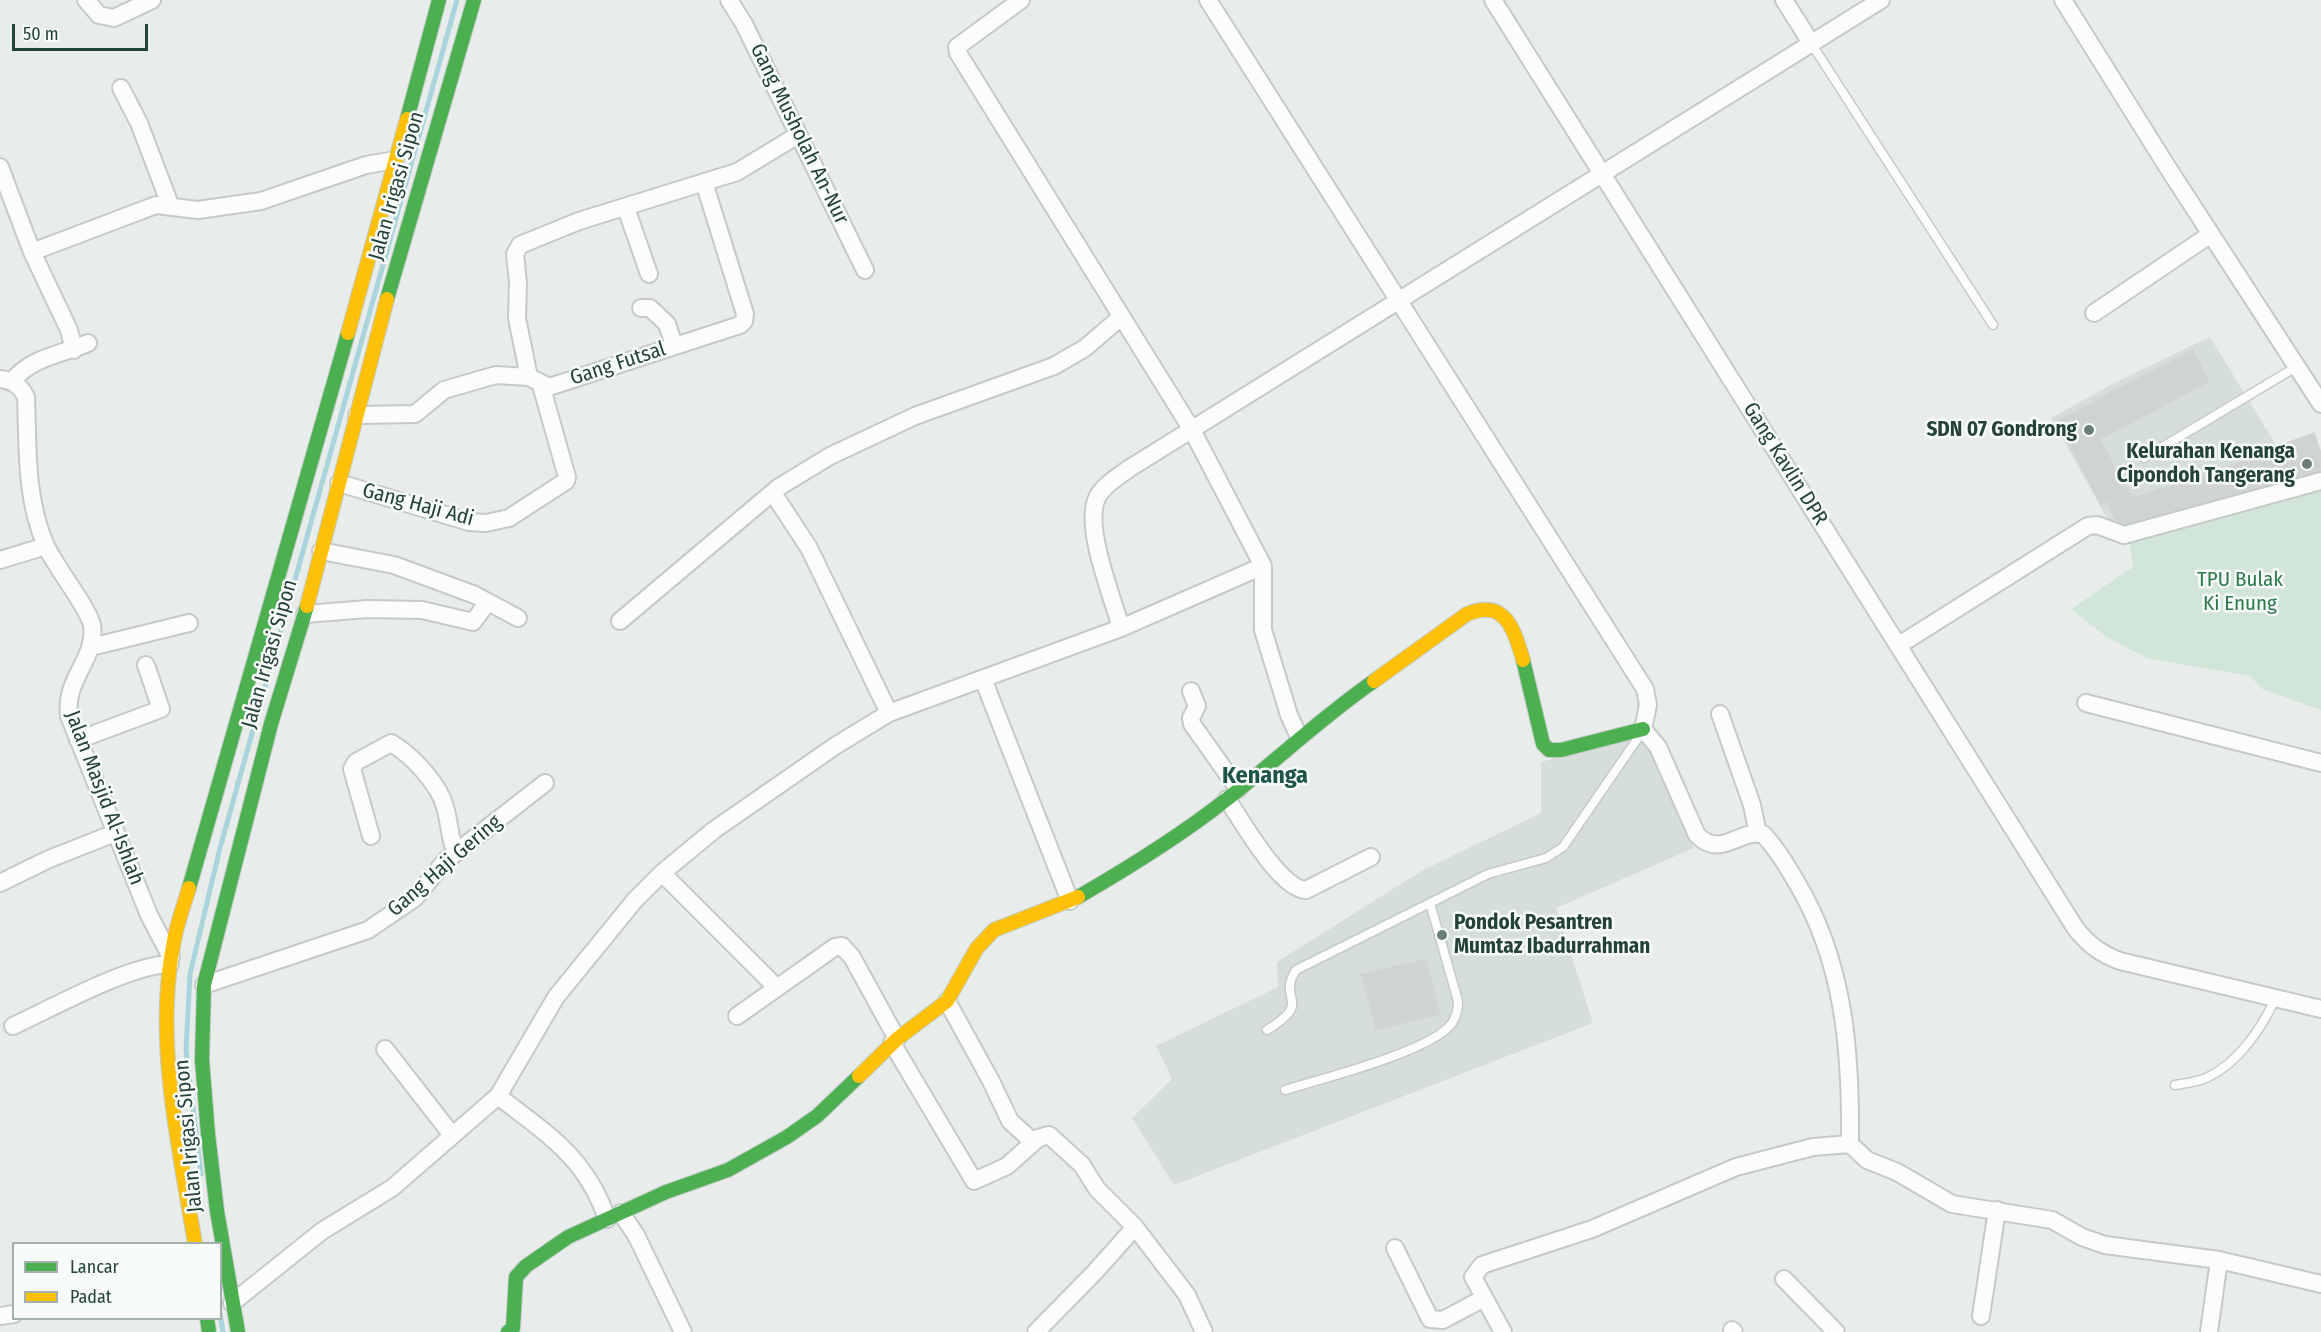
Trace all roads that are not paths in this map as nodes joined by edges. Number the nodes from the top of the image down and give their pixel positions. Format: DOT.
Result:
graph roads {
  1 [pos="86,0"];
  2 [pos="152,0"];
  3 [pos="439,0"];
  4 [pos="474,0"];
  5 [pos="729,0"];
  6 [pos="1021,0"];
  7 [pos="1208,0"];
  8 [pos="1493,0"];
  9 [pos="1784,0"];
  10 [pos="1881,0"];
  11 [pos="2063,0"];
  12 [pos="1811,43"];
  13 [pos="121,88"];
  14 [pos="798,135"];
  15 [pos="395,160"];
  16 [pos="0,167"];
  17 [pos="1600,173"];
  18 [pos="704,182"];
  19 [pos="171,207"];
  20 [pos="626,208"];
  21 [pos="2211,234"];
  22 [pos="32,252"];
  23 [pos="865,270"];
  24 [pos="649,274"];
  25 [pos="1398,301"];
  26 [pos="641,308"];
  27 [pos="2094,313"];
  28 [pos="1121,317"];
  29 [pos="1993,325"];
  30 [pos="674,345"];
  31 [pos="2296,367"];
  32 [pos="6,380"];
  33 [pos="535,381"];
  34 [pos="2321,404"];
  35 [pos="357,415"];
  36 [pos="1192,430"];
  37 [pos="2144,458"];
  38 [pos="2321,480"];
  39 [pos="339,483"];
  40 [pos="773,493"];
  41 [pos="46,546"];
  42 [pos="321,551"];
  43 [pos="0,560"];
  44 [pos="1263,566"];
  45 [pos="488,602"];
  46 [pos="305,614"];
  47 [pos="518,618"];
  48 [pos="620,621"];
  49 [pos="189,623"];
  50 [pos="1121,628"];
  51 [pos="1899,645"];
  52 [pos="90,647"];
  53 [pos="146,665"];
  54 [pos="983,679"];
  55 [pos="1191,692"];
  56 [pos="2086,703"];
  57 [pos="889,713"];
  58 [pos="1720,714"];
  59 [pos="1644,729"];
  60 [pos="1299,737"];
  61 [pos="78,740"];
  62 [pos="2321,763"];
  63 [pos="545,783"];
  64 [pos="1232,794"];
  65 [pos="115,832"];
  66 [pos="1758,834"];
  67 [pos="370,836"];
  68 [pos="456,853"];
  69 [pos="1371,857"];
  70 [pos="662,873"];
  71 [pos="0,883"];
  72 [pos="1070,901"];
  73 [pos="1430,903"];
  74 [pos="170,961"];
  75 [pos="204,985"];
  76 [pos="776,987"];
  77 [pos="2275,999"];
  78 [pos="947,1001"];
  79 [pos="184,1006"];
  80 [pos="2321,1009"];
  81 [pos="737,1016"];
  82 [pos="13,1026"];
  83 [pos="1267,1030"];
  84 [pos="895,1041"];
  85 [pos="385,1048"];
  86 [pos="2175,1085"];
  87 [pos="1285,1090"];
  88 [pos="498,1096"];
  89 [pos="452,1135"];
  90 [pos="1035,1141"];
  91 [pos="1850,1144"];
  92 [pos="1997,1210"];
  93 [pos="614,1216"];
  94 [pos="1135,1227"];
  95 [pos="195,1242"];
  96 [pos="1395,1248"];
  97 [pos="2219,1260"];
  98 [pos="1784,1279"];
  99 [pos="2321,1284"];
  100 [pos="1485,1298"];
  101 [pos="232,1303"];
  102 [pos="1982,1316"];
  103 [pos="512,1331"];
  104 [pos="238,1332"];
  105 [pos="683,1332"];
  106 [pos="1036,1332"];
  107 [pos="1204,1332"];
  108 [pos="1503,1332"];
  109 [pos="1836,1332"];
  110 [pos="2209,1332"];
  1 -- 2 [label="street"];
  3 -- 15 [label="street, Jalan Irigasi Sipon"];
  4 -- 35 [label="street, Jalan Irigasi Sipon"];
  5 -- 14 [label="street, Gang Musholah An-Nur"];
  6 -- 28 [label="street"];
  7 -- 25 [label="street"];
  8 -- 17 [label="street, Gang Kavlin DPR"];
  9 -- 12 [label="street"];
  10 -- 12 [label="street"];
  11 -- 21 [label="street"];
  12 -- 17 [label="street"];
  12 -- 29 [label="lane"];
  13 -- 19 [label="street"];
  14 -- 18 [label="street"];
  14 -- 23 [label="street, Gang Musholah An-Nur"];
  15 -- 19 [label="street"];
  15 -- 74 [label="street, Jalan Irigasi Sipon"];
  16 -- 22 [label="street"];
  17 -- 25 [label="street"];
  17 -- 51 [label="street, Gang Kavlin DPR"];
  18 -- 20 [label="street"];
  18 -- 30 [label="street, Gang Futsal"];
  19 -- 22 [label="street"];
  20 -- 24 [label="street"];
  20 -- 33 [label="street"];
  21 -- 27 [label="street"];
  21 -- 31 [label="street"];
  22 -- 32 [label="street"];
  25 -- 36 [label="street"];
  25 -- 59 [label="street"];
  26 -- 30 [label="street"];
  28 -- 36 [label="street"];
  28 -- 40 [label="street"];
  30 -- 33 [label="street, Gang Futsal"];
  31 -- 34 [label="street"];
  31 -- 37 [label="lane"];
  32 -- 41 [label="street, Jalan Masjid Al-Ishlah"];
  33 -- 35 [label="street, Gang Futsal"];
  33 -- 39 [label="street, Gang Haji Adi"];
  35 -- 39 [label="street, Jalan Irigasi Sipon"];
  36 -- 44 [label="street"];
  36 -- 50 [label="street"];
  38 -- 51 [label="street"];
  39 -- 42 [label="street, Jalan Irigasi Sipon"];
  40 -- 48 [label="street"];
  40 -- 57 [label="street"];
  41 -- 43 [label="street"];
  41 -- 52 [label="street, Jalan Masjid Al-Ishlah"];
  42 -- 45 [label="street"];
  42 -- 46 [label="street, Jalan Irigasi Sipon"];
  44 -- 50 [label="street"];
  44 -- 60 [label="street"];
  45 -- 46 [label="street"];
  45 -- 47 [label="street"];
  46 -- 75 [label="street, Jalan Irigasi Sipon"];
  49 -- 52 [label="street"];
  50 -- 54 [label="street"];
  51 -- 77 [label="street, Gang Kavlin DPR"];
  52 -- 61 [label="street, Jalan Masjid Al-Ishlah"];
  53 -- 61 [label="street"];
  54 -- 57 [label="street"];
  54 -- 72 [label="street"];
  55 -- 64 [label="street"];
  56 -- 62 [label="street"];
  57 -- 70 [label="street"];
  58 -- 66 [label="street"];
  59 -- 60 [label="street"];
  59 -- 66 [label="street"];
  59 -- 73 [label="lane"];
  60 -- 64 [label="street"];
  61 -- 65 [label="street, Jalan Masjid Al-Ishlah"];
  63 -- 68 [label="street, Gang Haji Gering"];
  64 -- 69 [label="street"];
  64 -- 72 [label="street"];
  65 -- 71 [label="street"];
  65 -- 74 [label="street, Jalan Masjid Al-Ishlah"];
  66 -- 91 [label="street"];
  67 -- 68 [label="street"];
  68 -- 75 [label="street, Gang Haji Gering"];
  70 -- 76 [label="street"];
  70 -- 88 [label="street"];
  72 -- 78 [label="street"];
  73 -- 83 [label="lane"];
  73 -- 87 [label="lane"];
  74 -- 79 [label="street, Jalan Irigasi Sipon"];
  74 -- 82 [label="street"];
  75 -- 79 [label="street, Jalan Irigasi Sipon"];
  76 -- 81 [label="street"];
  76 -- 84 [label="street"];
  77 -- 80 [label="street, Gang Kavlin DPR"];
  77 -- 86 [label="lane"];
  78 -- 84 [label="street"];
  78 -- 90 [label="street"];
  79 -- 95 [label="street, Jalan Irigasi Sipon"];
  79 -- 101 [label="street, Jalan Irigasi Sipon"];
  84 -- 90 [label="street"];
  84 -- 93 [label="street"];
  85 -- 89 [label="street"];
  88 -- 89 [label="street"];
  88 -- 93 [label="street"];
  89 -- 101 [label="street"];
  90 -- 94 [label="street"];
  91 -- 92 [label="street"];
  91 -- 100 [label="street"];
  92 -- 97 [label="street"];
  92 -- 102 [label="street"];
  93 -- 103 [label="street"];
  93 -- 105 [label="street"];
  94 -- 106 [label="street"];
  94 -- 107 [label="street"];
  96 -- 100 [label="street"];
  97 -- 99 [label="street"];
  97 -- 110 [label="street"];
  98 -- 109 [label="street"];
  100 -- 108 [label="street"];
  101 -- 104 [label="street, Jalan Irigasi Sipon"];
}
